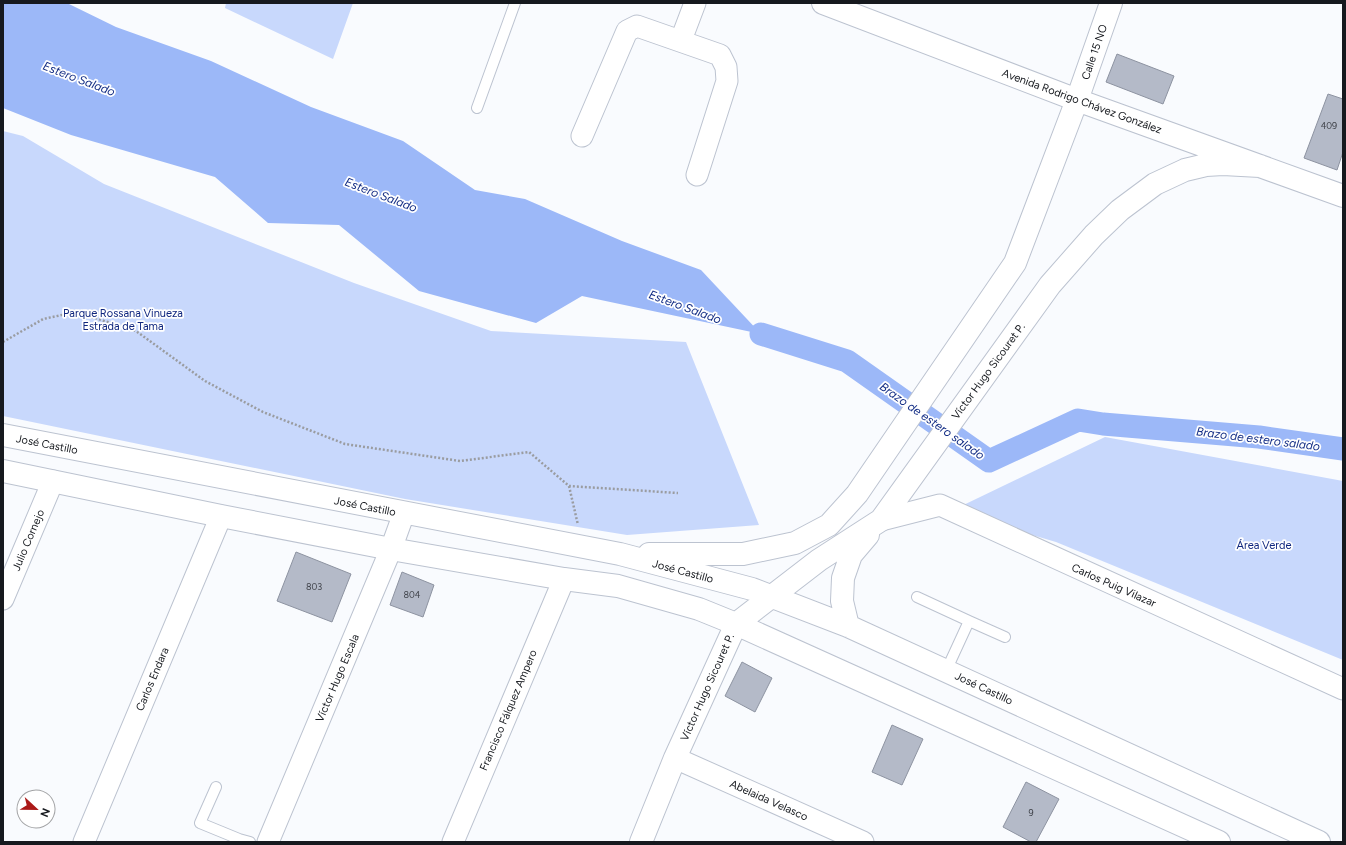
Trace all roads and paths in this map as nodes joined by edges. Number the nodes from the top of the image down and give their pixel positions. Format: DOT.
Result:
graph roads {
  1 [pos="516,3"];
  2 [pos="695,3"];
  3 [pos="823,3"];
  4 [pos="1111,3"];
  5 [pos="681,40"];
  6 [pos="1077,100"];
  7 [pos="477,108"];
  8 [pos="582,136"];
  9 [pos="1260,166"];
  10 [pos="697,175"];
  11 [pos="1343,196"];
  12 [pos="3,342"];
  13 [pos="3,435"];
  14 [pos="3,471"];
  15 [pos="53,481"];
  16 [pos="569,486"];
  17 [pos="678,493"];
  18 [pos="404,513"];
  19 [pos="886,514"];
  20 [pos="221,516"];
  21 [pos="584,547"];
  22 [pos="391,549"];
  23 [pos="620,554"];
  24 [pos="564,579"];
  25 [pos="771,596"];
  26 [pos="917,598"];
  27 [pos="3,599"];
  28 [pos="969,621"];
  29 [pos="736,624"];
  30 [pos="848,626"];
  31 [pos="1005,636"];
  32 [pos="946,670"];
  33 [pos="1343,689"];
  34 [pos="676,758"];
  35 [pos="216,787"];
  36 [pos="84,842"];
  37 [pos="250,842"];
  38 [pos="268,842"];
  39 [pos="453,842"];
  40 [pos="641,842"];
  41 [pos="863,842"];
  42 [pos="1220,842"];
  43 [pos="1319,842"];
  1 -- 7 [label="lane"];
  2 -- 5 [label="street"];
  3 -- 6 [label="street, Avenida Rodrigo Chávez González"];
  4 -- 6 [label="street, Calle 15 NO"];
  5 -- 8 [label="street"];
  5 -- 10 [label="street"];
  6 -- 9 [label="street, Avenida Rodrigo Chávez González"];
  6 -- 23 [label="street"];
  9 -- 11 [label="street, Avenida Rodrigo Chávez González"];
  9 -- 19 [label="street, Víctor Hugo Sicouret P."];
  12 -- 16 [label="path"];
  13 -- 18 [label="street, José Castillo"];
  14 -- 15 [label="street"];
  15 -- 20 [label="street"];
  15 -- 27 [label="street, Julio Cornejo"];
  16 -- 17 [label="path"];
  16 -- 21 [label="path"];
  18 -- 21 [label="street, José Castillo"];
  18 -- 22 [label="street, Víctor Hugo Escala"];
  19 -- 25 [label="street, Víctor Hugo Sicouret P."];
  19 -- 30 [label="street"];
  19 -- 33 [label="street, Carlos Puig Vilazar"];
  20 -- 22 [label="street"];
  20 -- 36 [label="street, Carlos Endara"];
  21 -- 23 [label="street, José Castillo"];
  22 -- 24 [label="street"];
  22 -- 38 [label="street, Víctor Hugo Escala"];
  23 -- 25 [label="street, José Castillo"];
  24 -- 29 [label="street"];
  24 -- 39 [label="street, Francisco Fálquez Ampero"];
  25 -- 29 [label="street, Víctor Hugo Sicouret P."];
  25 -- 30 [label="street, José Castillo"];
  26 -- 28 [label="lane"];
  28 -- 31 [label="lane"];
  28 -- 32 [label="lane"];
  29 -- 34 [label="street, Víctor Hugo Sicouret P."];
  29 -- 42 [label="street"];
  30 -- 32 [label="street, José Castillo"];
  32 -- 43 [label="street, José Castillo"];
  34 -- 40 [label="street, Víctor Hugo Sicouret P."];
  34 -- 41 [label="street, Abelaida Velasco"];
  35 -- 37 [label="lane"];
}
